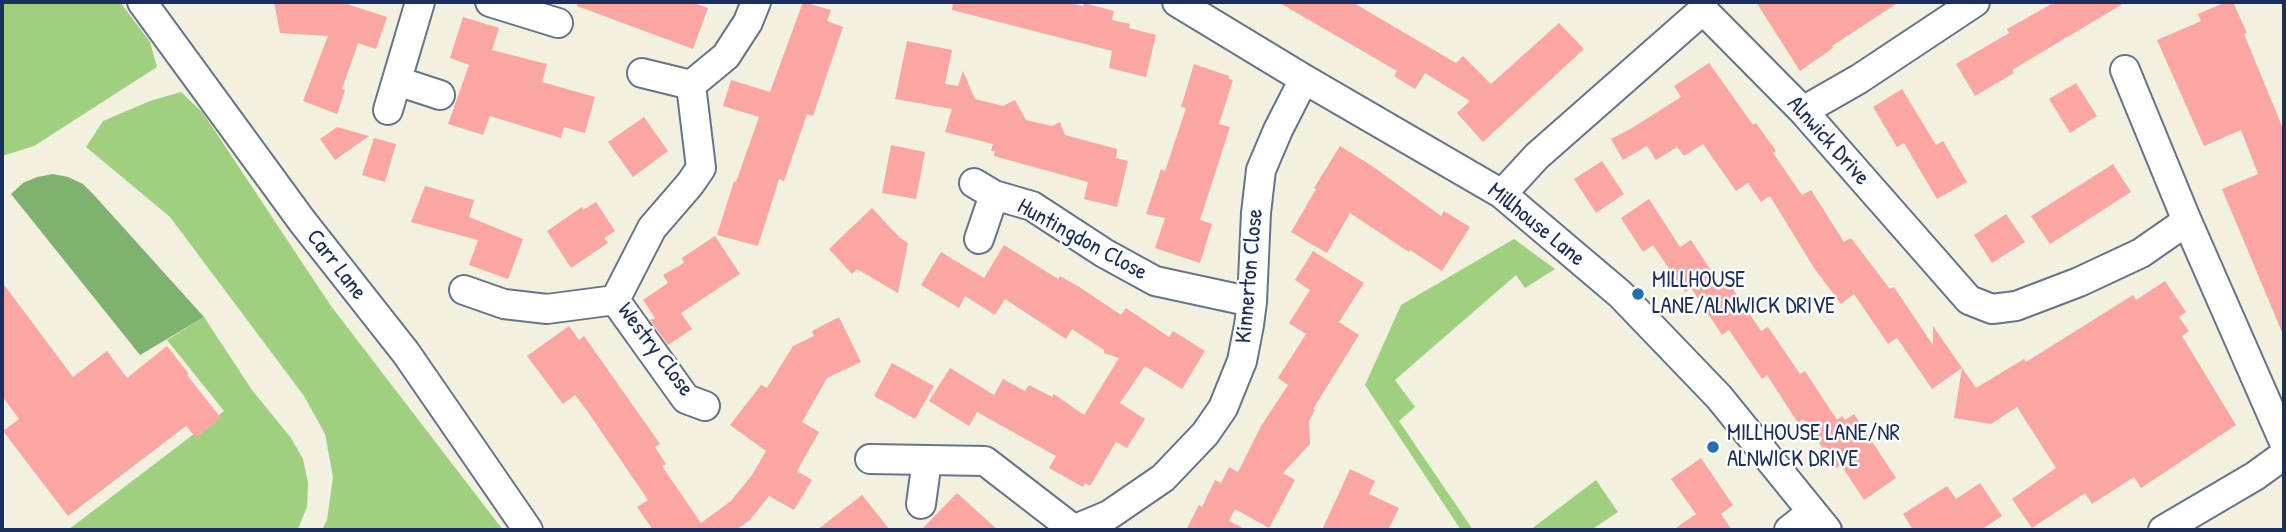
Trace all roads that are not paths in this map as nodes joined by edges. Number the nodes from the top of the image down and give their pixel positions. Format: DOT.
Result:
graph roads {
  1 [pos="142,2"];
  2 [pos="420,2"];
  3 [pos="489,2"];
  4 [pos="756,2"];
  5 [pos="1177,2"];
  6 [pos="1975,2"];
  7 [pos="1700,6"];
  8 [pos="558,23"];
  9 [pos="2125,70"];
  10 [pos="642,73"];
  11 [pos="1304,79"];
  12 [pos="397,81"];
  13 [pos="691,85"];
  14 [pos="440,95"];
  15 [pos="388,110"];
  16 [pos="1803,111"];
  17 [pos="1502,194"];
  18 [pos="2187,222"];
  19 [pos="979,239"];
  20 [pos="464,290"];
  21 [pos="615,300"];
  22 [pos="1252,302"];
  23 [pos="705,406"];
  24 [pos="2284,442"];
  25 [pos="2284,455"];
  26 [pos="870,458"];
  27 [pos="928,460"];
  28 [pos="921,504"];
  29 [pos="1820,521"];
  30 [pos="2169,529"];
  31 [pos="528,530"];
  32 [pos="1073,530"];
  33 [pos="1789,530"];
  1 -- 31 [label="street, Carr Lane"];
  2 -- 12 [label="street"];
  3 -- 8 [label="street"];
  4 -- 13 [label="street"];
  5 -- 11 [label="street, Millhouse Lane"];
  6 -- 16 [label="street"];
  7 -- 16 [label="street, Alnwick Drive"];
  7 -- 17 [label="street, Alnwick Drive"];
  9 -- 18 [label="street"];
  10 -- 13 [label="street"];
  11 -- 17 [label="street, Millhouse Lane"];
  11 -- 22 [label="street, Kinnerton Close"];
  12 -- 14 [label="street"];
  12 -- 15 [label="street"];
  13 -- 21 [label="street, Westry Close"];
  16 -- 18 [label="street, Alnwick Drive"];
  17 -- 29 [label="street, Millhouse Lane"];
  18 -- 24 [label="street"];
  19 -- 22 [label="street, Huntingdon Close"];
  20 -- 21 [label="street"];
  21 -- 23 [label="street, Westry Close"];
  22 -- 32 [label="street, Kinnerton Close"];
  25 -- 30 [label="street"];
  26 -- 27 [label="street"];
  27 -- 28 [label="street"];
  27 -- 32 [label="street"];
  29 -- 33 [label="street"];
}
